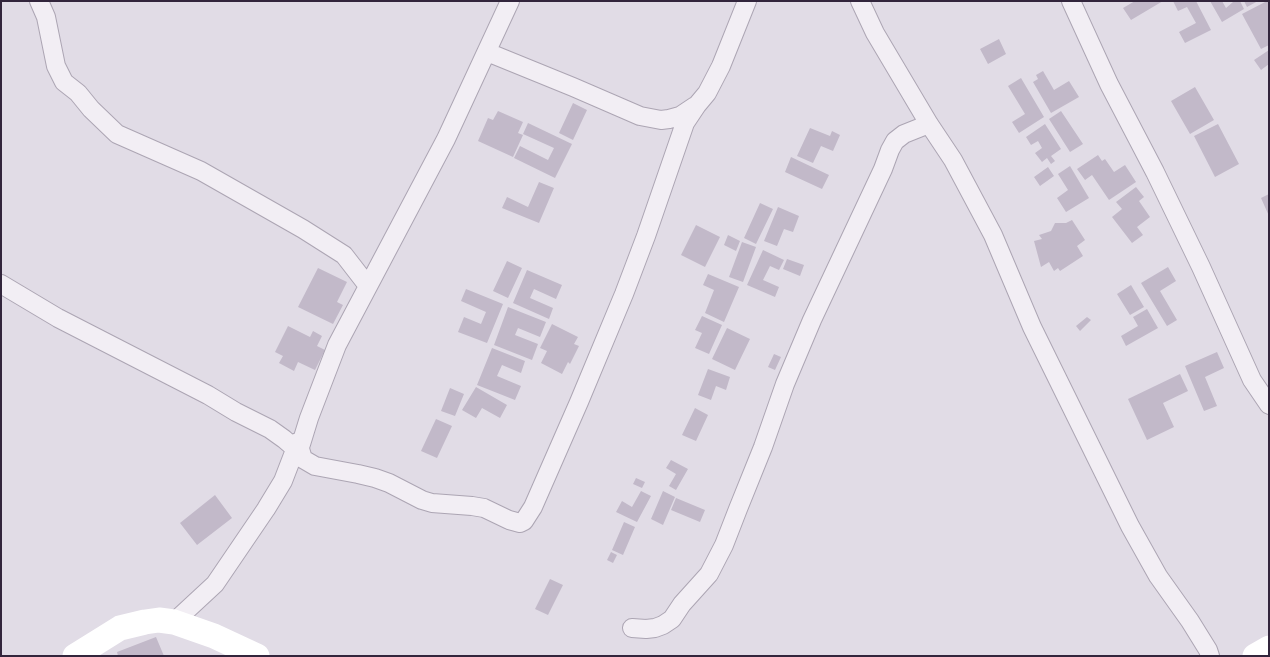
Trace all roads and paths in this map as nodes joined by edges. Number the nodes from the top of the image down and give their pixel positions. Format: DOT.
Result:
graph roads {
  1 [pos="39,1"];
  2 [pos="510,1"];
  3 [pos="747,1"];
  4 [pos="852,1"];
  5 [pos="860,1"];
  6 [pos="1071,1"];
  7 [pos="875,32"];
  8 [pos="487,52"];
  9 [pos="697,105"];
  10 [pos="929,124"];
  11 [pos="1,284"];
  12 [pos="368,286"];
  13 [pos="1269,405"];
  14 [pos="298,442"];
  15 [pos="174,622"];
  16 [pos="632,628"];
  17 [pos="1269,648"];
  18 [pos="75,656"];
  19 [pos="257,656"];
  20 [pos="1210,656"];
  21 [pos="1255,656"];
  1 -- 12 [label="street"];
  2 -- 8 [label="street"];
  3 -- 9 [label="street"];
  4 -- 7 [label="street"];
  5 -- 7 [label="street"];
  6 -- 13 [label="street"];
  7 -- 10 [label="street"];
  8 -- 9 [label="street"];
  8 -- 12 [label="street"];
  9 -- 14 [label="street"];
  10 -- 16 [label="street"];
  10 -- 20 [label="street"];
  11 -- 14 [label="street"];
  12 -- 14 [label="street"];
  14 -- 15 [label="street"];
  15 -- 18 [label="main road"];
  15 -- 19 [label="main road"];
  17 -- 21 [label="main road"];
}
